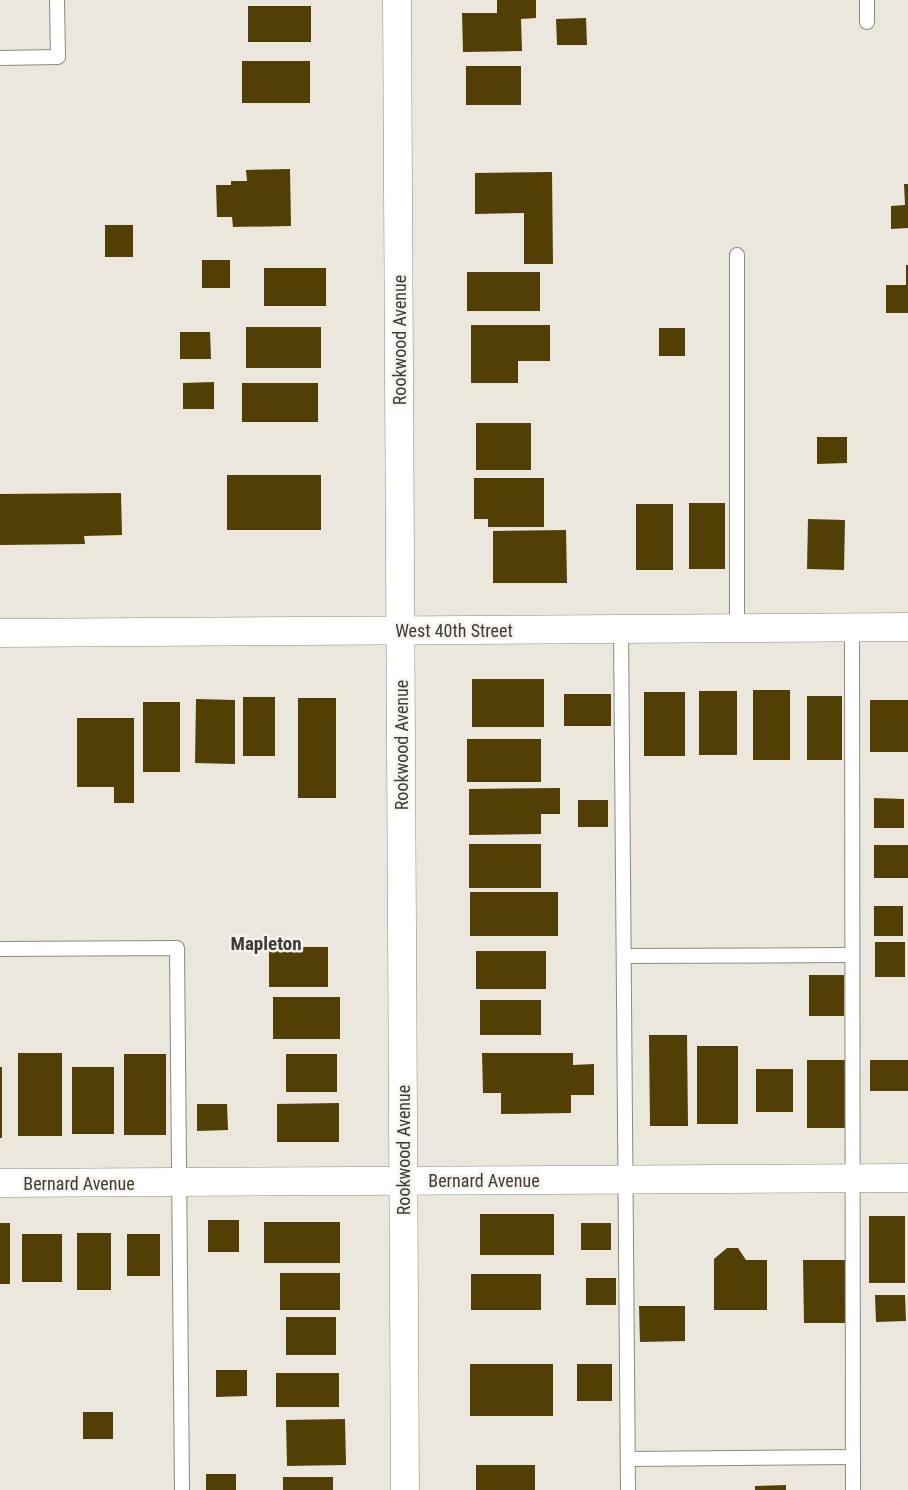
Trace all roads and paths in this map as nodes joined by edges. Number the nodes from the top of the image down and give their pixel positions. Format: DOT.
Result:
graph roads {
  1 [pos="58,0"];
  2 [pos="397,0"];
  3 [pos="867,0"];
  4 [pos="868,22"];
  5 [pos="0,58"];
  6 [pos="736,255"];
  7 [pos="908,627"];
  8 [pos="852,628"];
  9 [pos="621,629"];
  10 [pos="736,629"];
  11 [pos="400,631"];
  12 [pos="0,633"];
  13 [pos="0,949"];
  14 [pos="852,955"];
  15 [pos="624,956"];
  16 [pos="852,1178"];
  17 [pos="908,1178"];
  18 [pos="627,1180"];
  19 [pos="403,1181"];
  20 [pos="180,1182"];
  21 [pos="0,1183"];
  22 [pos="853,1457"];
  23 [pos="628,1459"];
  24 [pos="182,1490"];
  25 [pos="405,1490"];
  26 [pos="628,1490"];
  27 [pos="853,1490"];
  1 -- 5 [label="lane"];
  2 -- 11 [label="street, Rookwood Avenue"];
  3 -- 4 [label="lane"];
  6 -- 10 [label="lane"];
  7 -- 8 [label="street, West 40th Street"];
  8 -- 10 [label="street, West 40th Street"];
  8 -- 14 [label="lane"];
  9 -- 10 [label="street, West 40th Street"];
  9 -- 11 [label="street, West 40th Street"];
  9 -- 15 [label="lane"];
  11 -- 12 [label="street, West 40th Street"];
  11 -- 19 [label="street, Rookwood Avenue"];
  13 -- 20 [label="lane"];
  14 -- 15 [label="lane"];
  14 -- 16 [label="lane"];
  15 -- 18 [label="lane"];
  16 -- 17 [label="street, Bernard Avenue"];
  16 -- 18 [label="street, Bernard Avenue"];
  16 -- 22 [label="lane"];
  18 -- 19 [label="street, Bernard Avenue"];
  18 -- 23 [label="lane"];
  19 -- 20 [label="street, Bernard Avenue"];
  19 -- 25 [label="street, Rookwood Avenue"];
  20 -- 21 [label="street, Bernard Avenue"];
  20 -- 24 [label="lane"];
  22 -- 23 [label="lane"];
  22 -- 27 [label="lane"];
  23 -- 26 [label="lane"];
}
